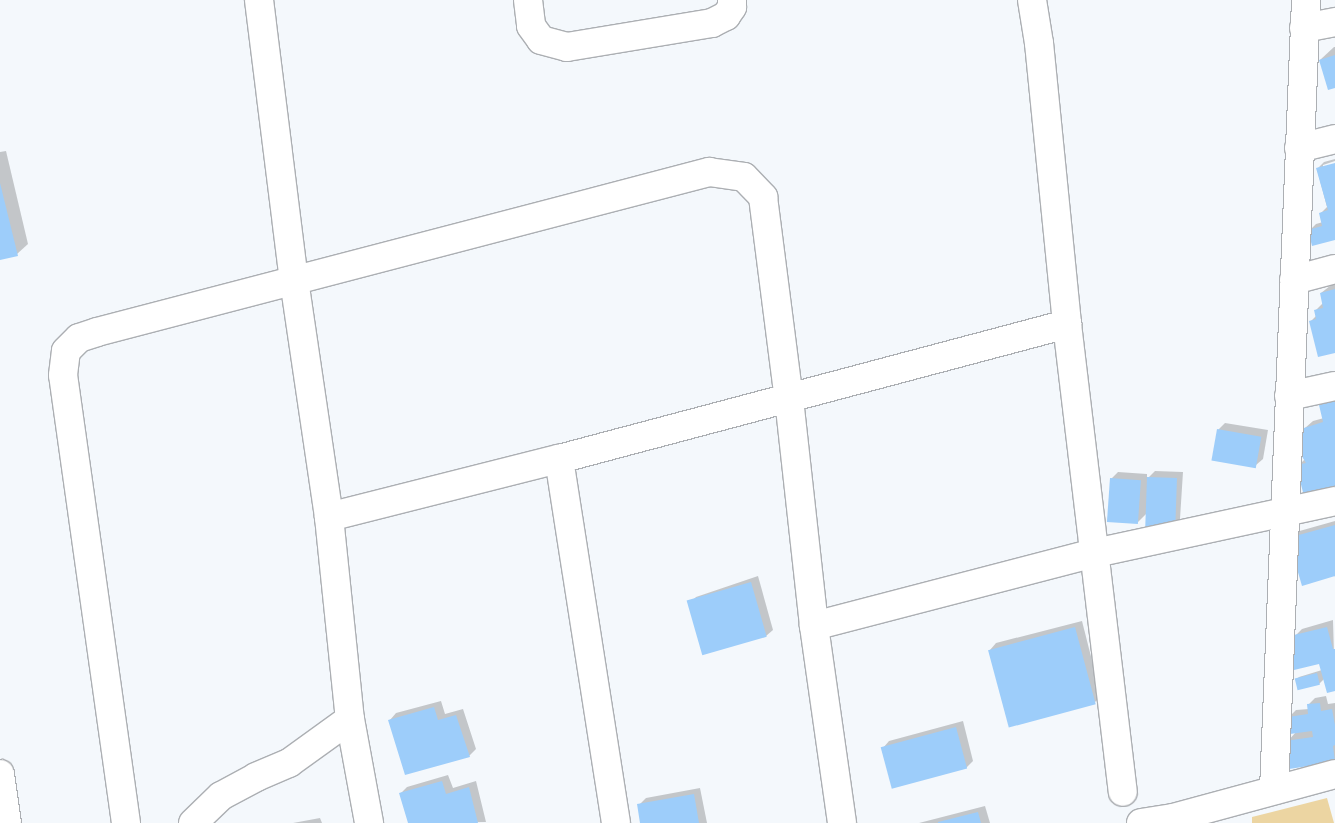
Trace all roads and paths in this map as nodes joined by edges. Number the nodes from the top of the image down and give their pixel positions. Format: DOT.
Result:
graph roads {
  1 [pos="259,0"];
  2 [pos="528,0"];
  3 [pos="732,0"];
  4 [pos="1032,0"];
  5 [pos="1306,0"];
  6 [pos="1335,22"];
  7 [pos="1304,28"];
  8 [pos="1335,139"];
  9 [pos="1299,148"];
  10 [pos="1335,270"];
  11 [pos="294,280"];
  12 [pos="1294,280"];
  13 [pos="1067,324"];
  14 [pos="1335,386"];
  15 [pos="1289,396"];
  16 [pos="789,399"];
  17 [pos="559,460"];
  18 [pos="1335,501"];
  19 [pos="1284,512"];
  20 [pos="330,517"];
  21 [pos="1095,553"];
  22 [pos="814,626"];
  23 [pos="350,719"];
  24 [pos="0,774"];
  25 [pos="1335,774"];
  26 [pos="1274,790"];
  27 [pos="1123,792"];
  28 [pos="7,823"];
  29 [pos="126,823"];
  30 [pos="193,823"];
  31 [pos="369,823"];
  32 [pos="616,823"];
  33 [pos="842,823"];
  34 [pos="1142,823"];
  1 -- 11 [label="street"];
  2 -- 3 [label="street"];
  4 -- 13 [label="street"];
  5 -- 7 [label="street"];
  6 -- 7 [label="street"];
  7 -- 9 [label="street"];
  8 -- 9 [label="street"];
  9 -- 12 [label="street"];
  10 -- 12 [label="street"];
  11 -- 16 [label="street"];
  11 -- 20 [label="street"];
  11 -- 29 [label="street"];
  12 -- 15 [label="street"];
  13 -- 16 [label="street"];
  13 -- 21 [label="street"];
  14 -- 15 [label="street"];
  15 -- 19 [label="street"];
  16 -- 17 [label="street"];
  16 -- 22 [label="street"];
  17 -- 20 [label="street"];
  17 -- 32 [label="street"];
  18 -- 19 [label="street"];
  19 -- 21 [label="street"];
  19 -- 26 [label="street"];
  20 -- 23 [label="street"];
  21 -- 22 [label="street"];
  21 -- 27 [label="street"];
  22 -- 33 [label="street"];
  23 -- 30 [label="street"];
  23 -- 31 [label="street"];
  24 -- 28 [label="street"];
  25 -- 26 [label="street"];
  26 -- 34 [label="street"];
}
